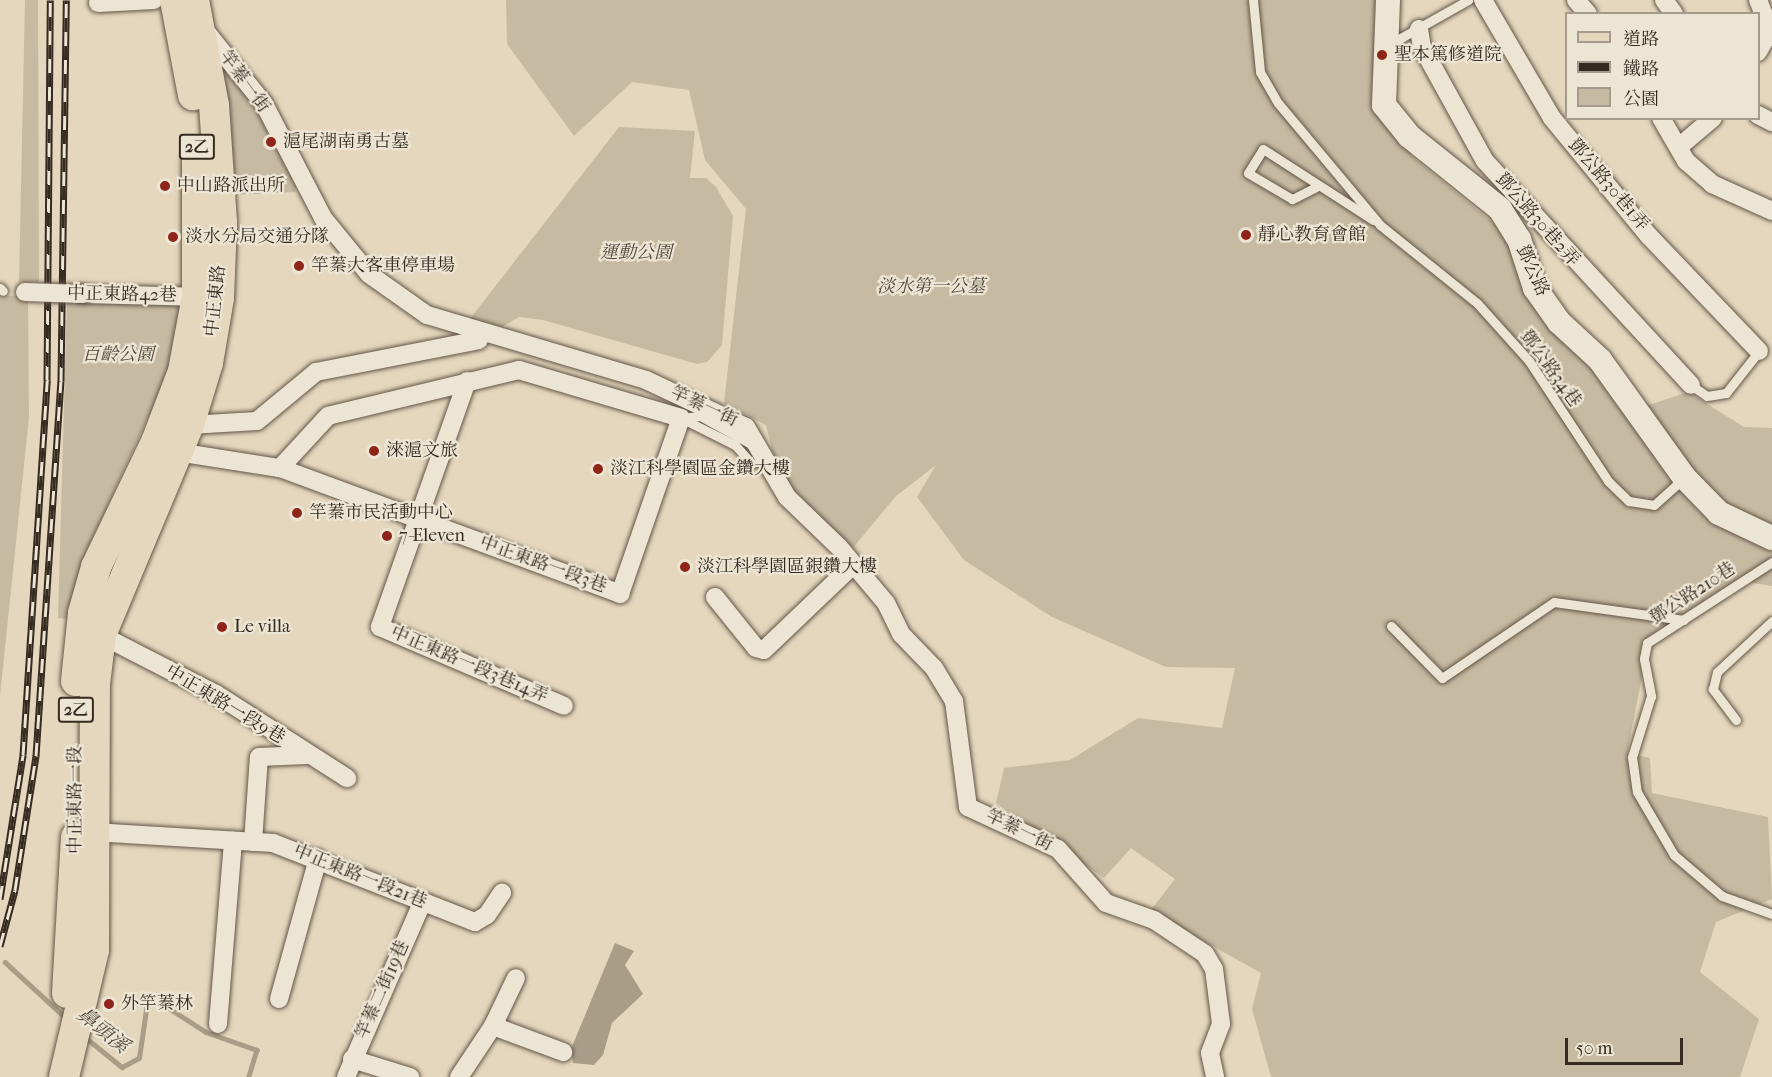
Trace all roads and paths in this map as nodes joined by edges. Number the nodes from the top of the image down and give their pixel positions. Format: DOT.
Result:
graph roads {
  1 [pos="154,0"];
  2 [pos="175,0"];
  3 [pos="194,0"];
  4 [pos="1254,0"];
  5 [pos="1388,0"];
  6 [pos="1468,0"];
  7 [pos="1482,0"];
  8 [pos="1576,0"];
  9 [pos="1758,0"];
  10 [pos="98,3"];
  11 [pos="1586,12"];
  12 [pos="203,28"];
  13 [pos="1419,29"];
  14 [pos="1771,30"];
  15 [pos="1390,44"];
  16 [pos="1760,49"];
  17 [pos="1662,120"];
  18 [pos="1711,120"];
  19 [pos="1680,146"];
  20 [pos="1316,187"];
  21 [pos="1772,211"];
  22 [pos="1380,225"];
  23 [pos="25,292"];
  24 [pos="208,297"];
  25 [pos="479,340"];
  26 [pos="1759,351"];
  27 [pos="467,381"];
  28 [pos="1691,385"];
  29 [pos="681,418"];
  30 [pos="189,425"];
  31 [pos="166,448"];
  32 [pos="758,459"];
  33 [pos="280,468"];
  34 [pos="1684,477"];
  35 [pos="419,519"];
  36 [pos="1772,538"];
  37 [pos="1772,562"];
  38 [pos="852,566"];
  39 [pos="715,597"];
  40 [pos="1683,620"];
  41 [pos="1772,621"];
  42 [pos="1391,626"];
  43 [pos="102,635"];
  44 [pos="564,706"];
  45 [pos="1736,720"];
  46 [pos="307,755"];
  47 [pos="348,778"];
  48 [pos="94,832"];
  49 [pos="233,841"];
  50 [pos="253,842"];
  51 [pos="318,858"];
  52 [pos="502,892"];
  53 [pos="422,903"];
  54 [pos="1772,914"];
  55 [pos="516,978"];
  56 [pos="75,997"];
  57 [pos="279,999"];
  58 [pos="218,1024"];
  59 [pos="493,1026"];
  60 [pos="563,1052"];
  61 [pos="352,1059"];
  62 [pos="46,1077"];
  63 [pos="64,1077"];
  64 [pos="346,1077"];
  65 [pos="410,1077"];
  66 [pos="459,1077"];
  67 [pos="1215,1077"];
  1 -- 10 [label="street"];
  2 -- 24 [label="main road, 中正東路 / 2乙"];
  3 -- 12 [label="main road, 中正東路 / 2乙"];
  4 -- 22 [label="lane, 鄧公路34巷"];
  5 -- 34 [label="street, 鄧公路"];
  6 -- 13 [label="lane"];
  7 -- 26 [label="street, 鄧公路30巷1弄"];
  8 -- 11 [label="street"];
  9 -- 14 [label="street"];
  12 -- 24 [label="main road, 中正東路 / 2乙"];
  12 -- 32 [label="street, 竿蓁一街"];
  13 -- 15 [label="lane"];
  13 -- 28 [label="street, 鄧公路30巷2弄"];
  14 -- 16 [label="street"];
  17 -- 19 [label="street"];
  18 -- 19 [label="street"];
  19 -- 21 [label="street"];
  20 -- 20 [label="lane, 鄧公路34巷"];
  20 -- 22 [label="lane, 鄧公路34巷"];
  22 -- 34 [label="lane, 鄧公路34巷"];
  23 -- 24 [label="street, 中正東路42巷, bridge"];
  24 -- 30 [label="main road, 中正東路 / 2乙"];
  24 -- 31 [label="main road, 中正東路 / 2乙"];
  25 -- 30 [label="street"];
  26 -- 28 [label="lane"];
  27 -- 29 [label="street"];
  27 -- 33 [label="street"];
  27 -- 35 [label="street"];
  29 -- 32 [label="lane"];
  29 -- 32 [label="lane"];
  29 -- 35 [label="street, 中正東路一段3巷"];
  30 -- 31 [label="main road, 中正東路 / 2乙"];
  31 -- 33 [label="street, 中正東路一段3巷"];
  31 -- 43 [label="main road, 中正東路一段 / 2乙"];
  31 -- 56 [label="main road, 中正東路一段 / 2乙"];
  32 -- 38 [label="street, 竿蓁一街"];
  33 -- 35 [label="street, 中正東路一段3巷"];
  34 -- 36 [label="street, 鄧公路"];
  35 -- 44 [label="street, 中正東路一段3巷14弄"];
  37 -- 40 [label="lane, 鄧公路210巷"];
  38 -- 39 [label="street"];
  38 -- 67 [label="street, 竿蓁一街"];
  40 -- 42 [label="lane"];
  40 -- 54 [label="lane, 鄧公路210巷"];
  41 -- 45 [label="lane"];
  43 -- 46 [label="street, 中正東路一段9巷"];
  43 -- 48 [label="main road, 中正東路一段 / 2乙"];
  46 -- 47 [label="street, 中正東路一段9巷"];
  46 -- 50 [label="street"];
  48 -- 49 [label="street, 中正東路一段21巷"];
  48 -- 56 [label="main road, 中正東路一段 / 2乙"];
  49 -- 50 [label="street, 中正東路一段21巷"];
  49 -- 58 [label="street"];
  50 -- 51 [label="street, 中正東路一段21巷"];
  51 -- 53 [label="street, 中正東路一段21巷"];
  51 -- 57 [label="street"];
  52 -- 53 [label="street, 中正東路一段21巷"];
  53 -- 61 [label="street, 竿蓁二街19巷"];
  55 -- 59 [label="street"];
  56 -- 62 [label="main road, 2乙"];
  56 -- 63 [label="main road, 2乙"];
  59 -- 60 [label="street"];
  59 -- 66 [label="street"];
  61 -- 64 [label="street, 竿蓁二街19巷"];
  61 -- 65 [label="street"];
}
